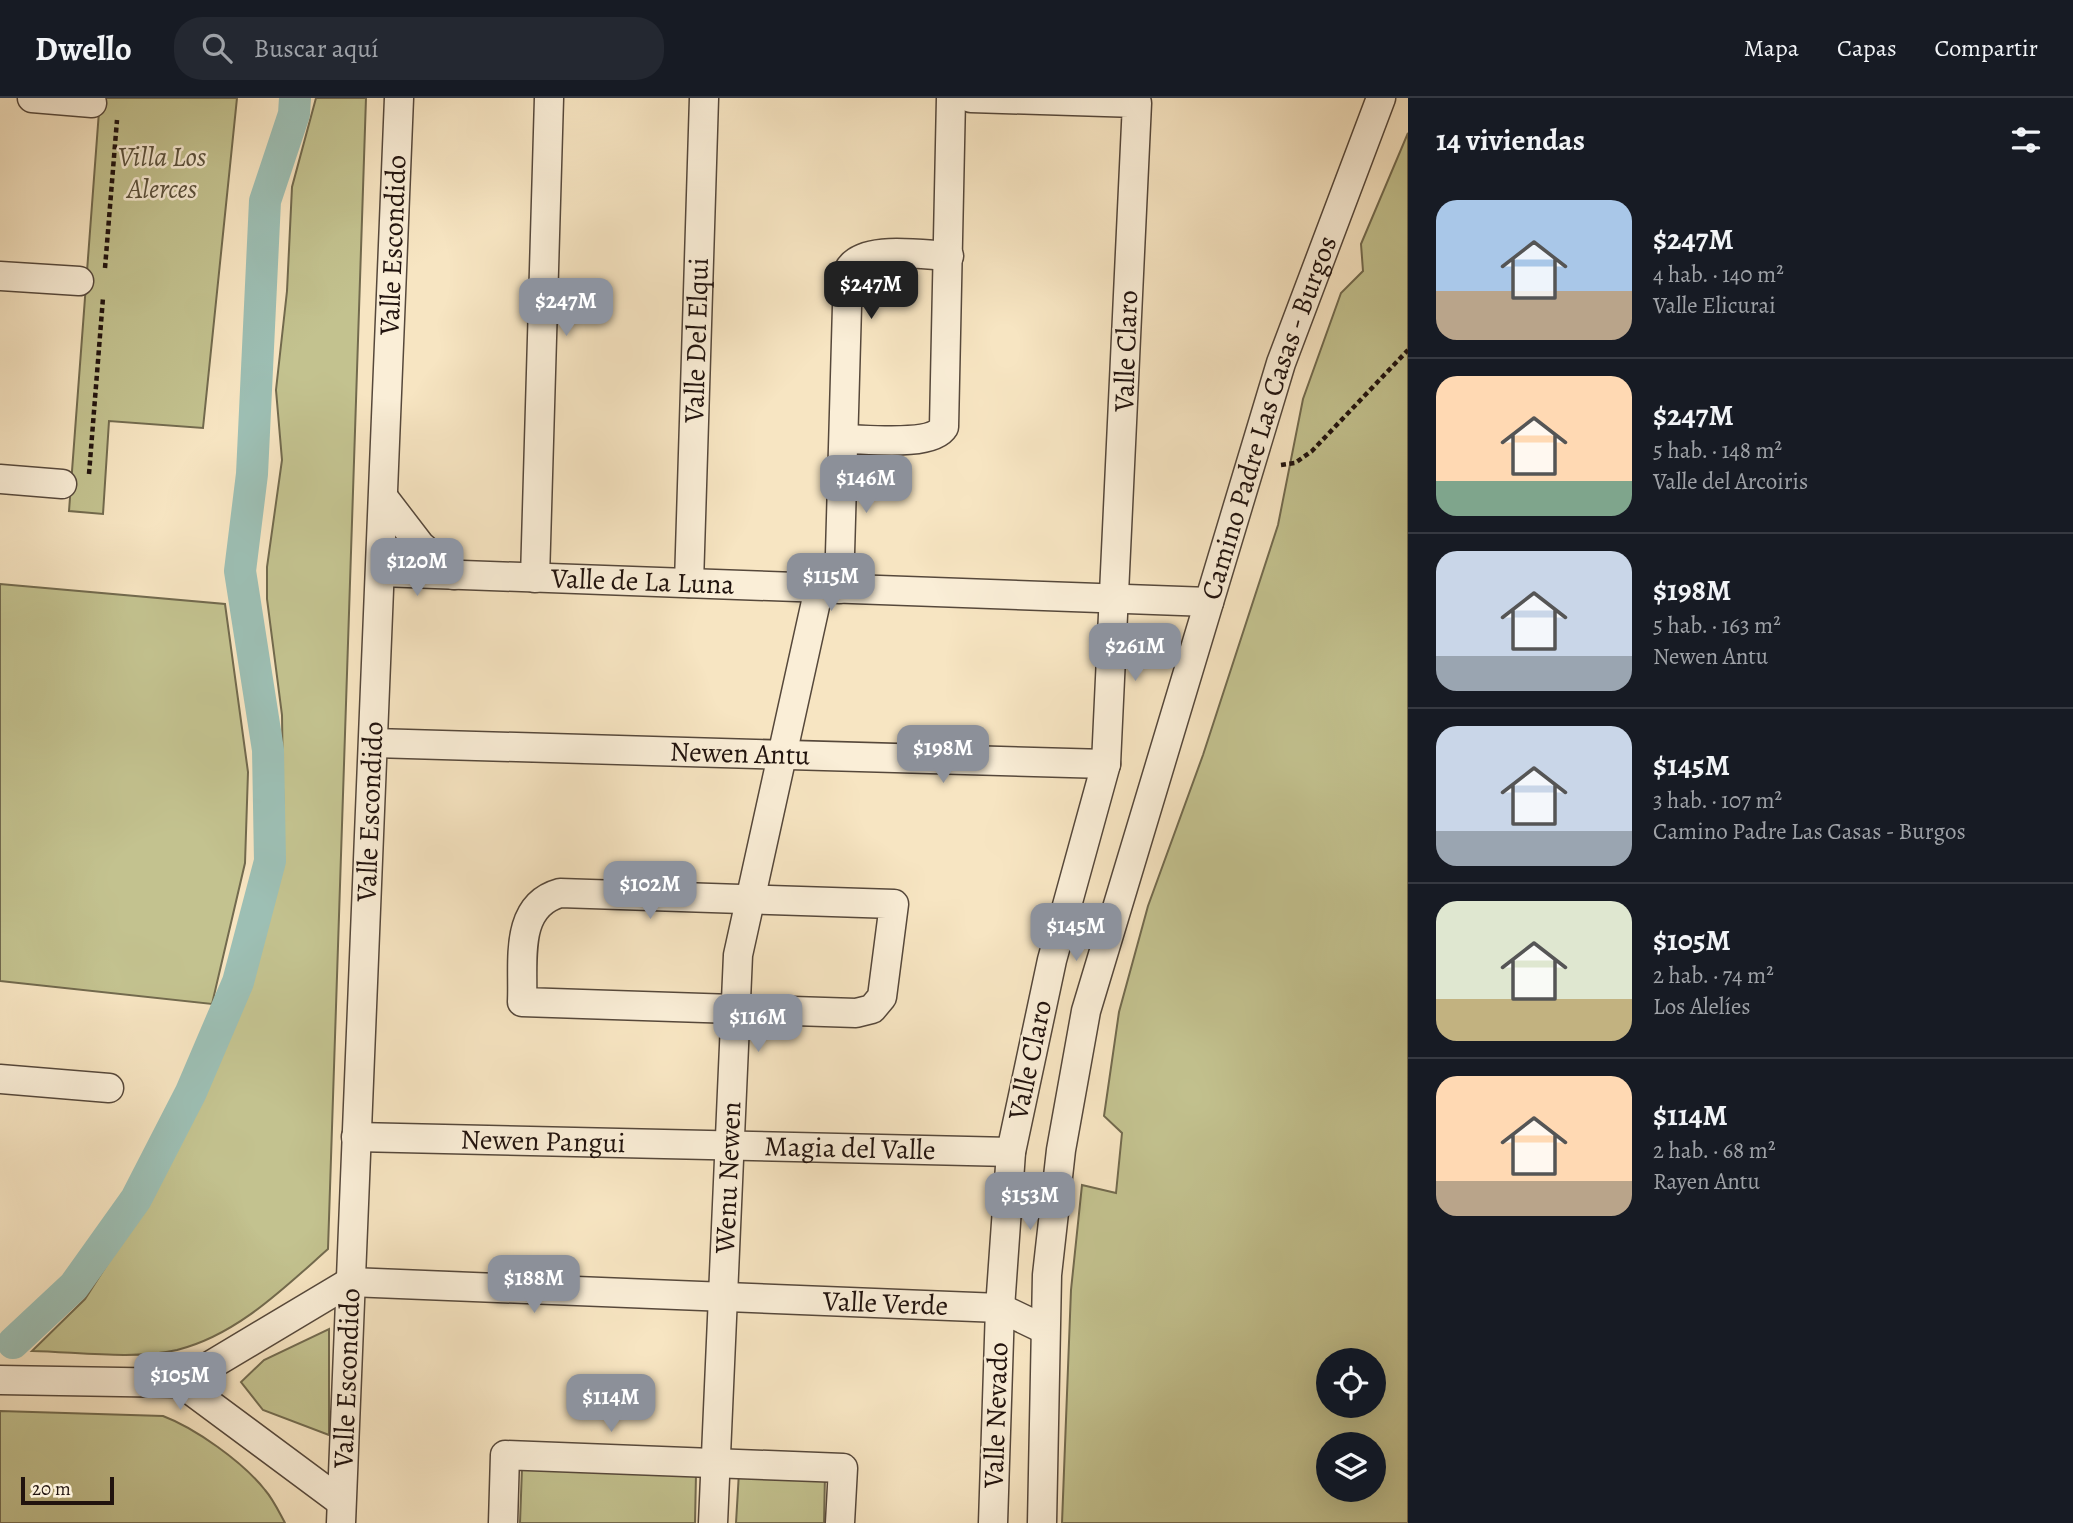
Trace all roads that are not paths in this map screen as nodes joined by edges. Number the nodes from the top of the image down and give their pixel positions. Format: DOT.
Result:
graph roads {
  1 [pos="33,98"];
  2 [pos="399,98"];
  3 [pos="549,98"];
  4 [pos="704,98"];
  5 [pos="951,98"];
  6 [pos="971,98"];
  7 [pos="1381,98"];
  8 [pos="92,103"];
  9 [pos="949,256"];
  10 [pos="0,276"];
  11 [pos="92,281"];
  12 [pos="844,439"];
  13 [pos="0,479"];
  14 [pos="62,484"];
  15 [pos="384,498"];
  16 [pos="381,572"];
  17 [pos="454,575"];
  18 [pos="535,578"];
  19 [pos="689,583"];
  20 [pos="829,589"];
  21 [pos="1116,599"];
  22 [pos="1209,602"];
  23 [pos="374,743"];
  24 [pos="782,756"];
  25 [pos="1106,764"];
  26 [pos="750,901"];
  27 [pos="736,1009"];
  28 [pos="0,1079"];
  29 [pos="109,1088"];
  30 [pos="356,1137"];
  31 [pos="730,1147"];
  32 [pos="1011,1153"];
  33 [pos="350,1282"];
  34 [pos="721,1298"];
  35 [pos="1000,1308"];
  36 [pos="1044,1329"];
  37 [pos="0,1380"];
  38 [pos="181,1383"];
  39 [pos="715,1462"];
  40 [pos="341,1512"];
  41 [pos="503,1523"];
  42 [pos="713,1523"];
  43 [pos="840,1523"];
  44 [pos="993,1523"];
  45 [pos="1042,1523"];
  1 -- 8 [label="street"];
  2 -- 15 [label="street, Valle Escondido"];
  3 -- 18 [label="street"];
  4 -- 19 [label="street, Valle Del Elqui"];
  5 -- 9 [label="street"];
  6 -- 21 [label="street, Valle Claro"];
  7 -- 22 [label="street, Camino Padre Las Casas - Burgos"];
  9 -- 12 [label="street"];
  9 -- 12 [label="street, Wenu Newen"];
  10 -- 11 [label="street"];
  12 -- 20 [label="street, Wenu Newen"];
  13 -- 14 [label="street"];
  15 -- 16 [label="street, Valle Escondido"];
  15 -- 17 [label="street"];
  16 -- 17 [label="street, Valle de La Luna"];
  16 -- 23 [label="street, Valle Escondido"];
  17 -- 18 [label="street, Valle de La Luna"];
  18 -- 19 [label="street, Valle de La Luna"];
  19 -- 20 [label="street, Valle de La Luna"];
  20 -- 21 [label="street, Valle de La Luna"];
  20 -- 24 [label="street, Wenu Newen"];
  21 -- 22 [label="street, Valle de La Luna"];
  21 -- 25 [label="street, Valle Claro"];
  22 -- 36 [label="street, Camino Padre Las Casas - Burgos"];
  23 -- 24 [label="street, Newen Antu"];
  23 -- 30 [label="street, Valle Escondido"];
  24 -- 25 [label="street, Newen Antu"];
  24 -- 26 [label="street, Wenu Newen"];
  25 -- 32 [label="street, Valle Claro"];
  26 -- 27 [label="street, Wenu Newen"];
  26 -- 27 [label="street"];
  26 -- 27 [label="street"];
  27 -- 31 [label="street, Wenu Newen"];
  28 -- 29 [label="street"];
  30 -- 31 [label="street, Newen Pangui"];
  30 -- 33 [label="street, Valle Escondido"];
  31 -- 32 [label="street, Magia del Valle"];
  31 -- 34 [label="street, Wenu Newen"];
  32 -- 35 [label="street, Valle Claro"];
  33 -- 34 [label="street, Valle Verde"];
  33 -- 38 [label="street"];
  33 -- 40 [label="street, Valle Escondido"];
  34 -- 35 [label="street, Valle Verde"];
  34 -- 39 [label="street, Wenu Newen"];
  35 -- 36 [label="street, Valle Verde"];
  35 -- 44 [label="street, Valle Nevado"];
  36 -- 45 [label="street, Camino Padre Las Casas - Burgos"];
  37 -- 38 [label="street"];
  38 -- 40 [label="street"];
  39 -- 41 [label="street"];
  39 -- 42 [label="street, Wenu Newen"];
  39 -- 43 [label="street"];
}
